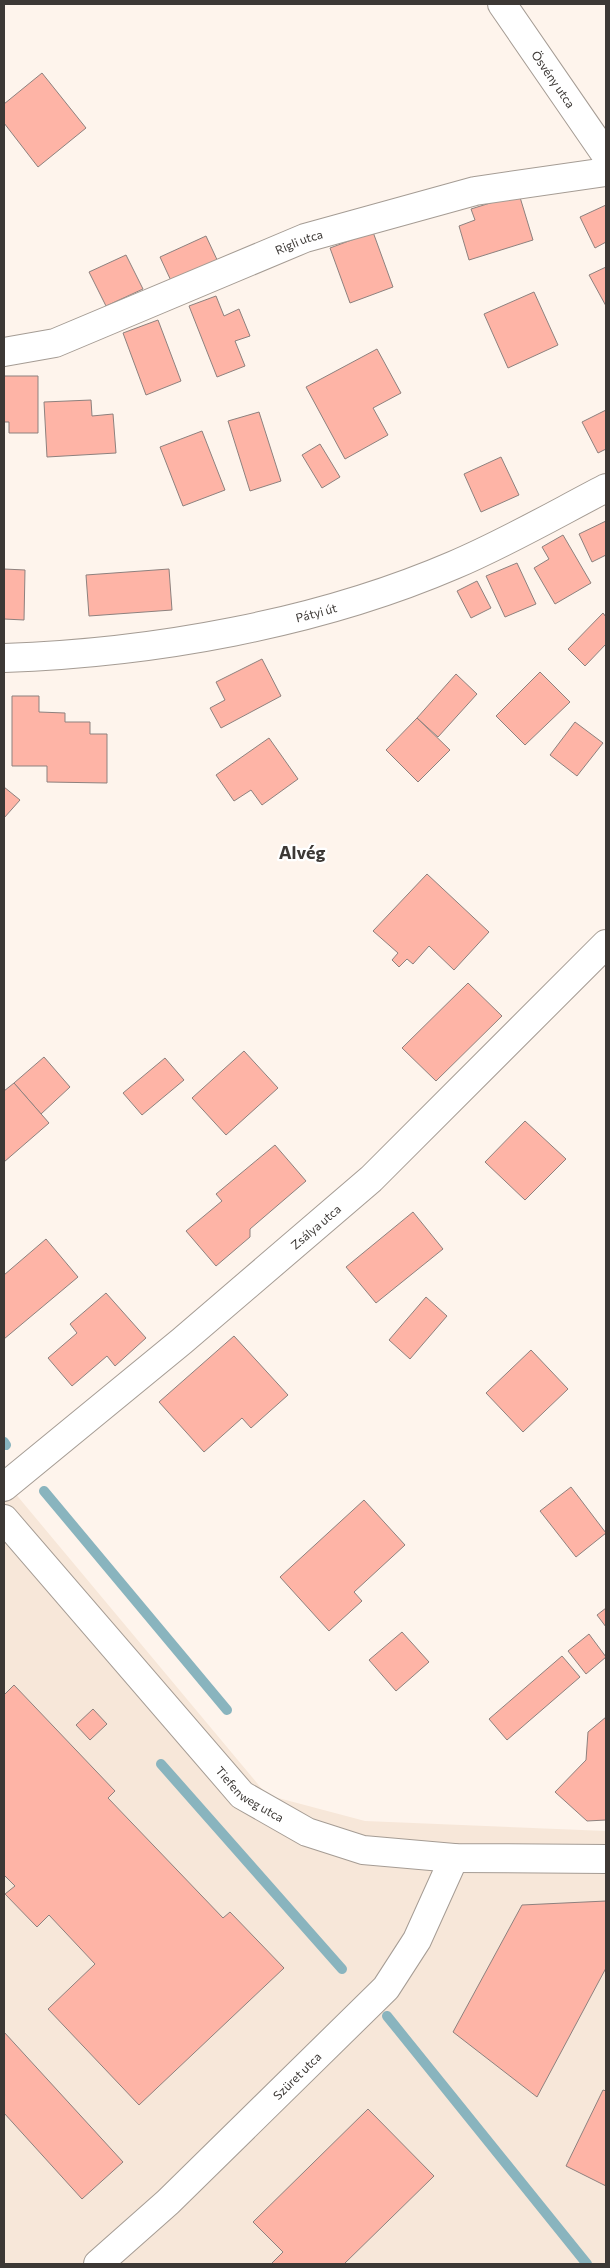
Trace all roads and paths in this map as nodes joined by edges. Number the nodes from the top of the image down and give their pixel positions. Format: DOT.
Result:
graph roads {
  1 [pos="502,4"];
  2 [pos="606,155"];
  3 [pos="606,172"];
  4 [pos="4,352"];
  5 [pos="606,488"];
  6 [pos="4,658"];
  7 [pos="606,944"];
  8 [pos="4,1487"];
  9 [pos="4,1519"];
  10 [pos="454,1858"];
  11 [pos="606,1859"];
  12 [pos="98,2264"];
  1 -- 2 [label="street, Ösvény utca"];
  3 -- 4 [label="street, Rigli utca"];
  5 -- 6 [label="street, Pátyi út"];
  7 -- 8 [label="street, Zsálya utca"];
  9 -- 10 [label="street, Tiefenweg utca"];
  10 -- 11 [label="street, Tiefenweg utca"];
  10 -- 12 [label="street, Szüret utca"];
}
